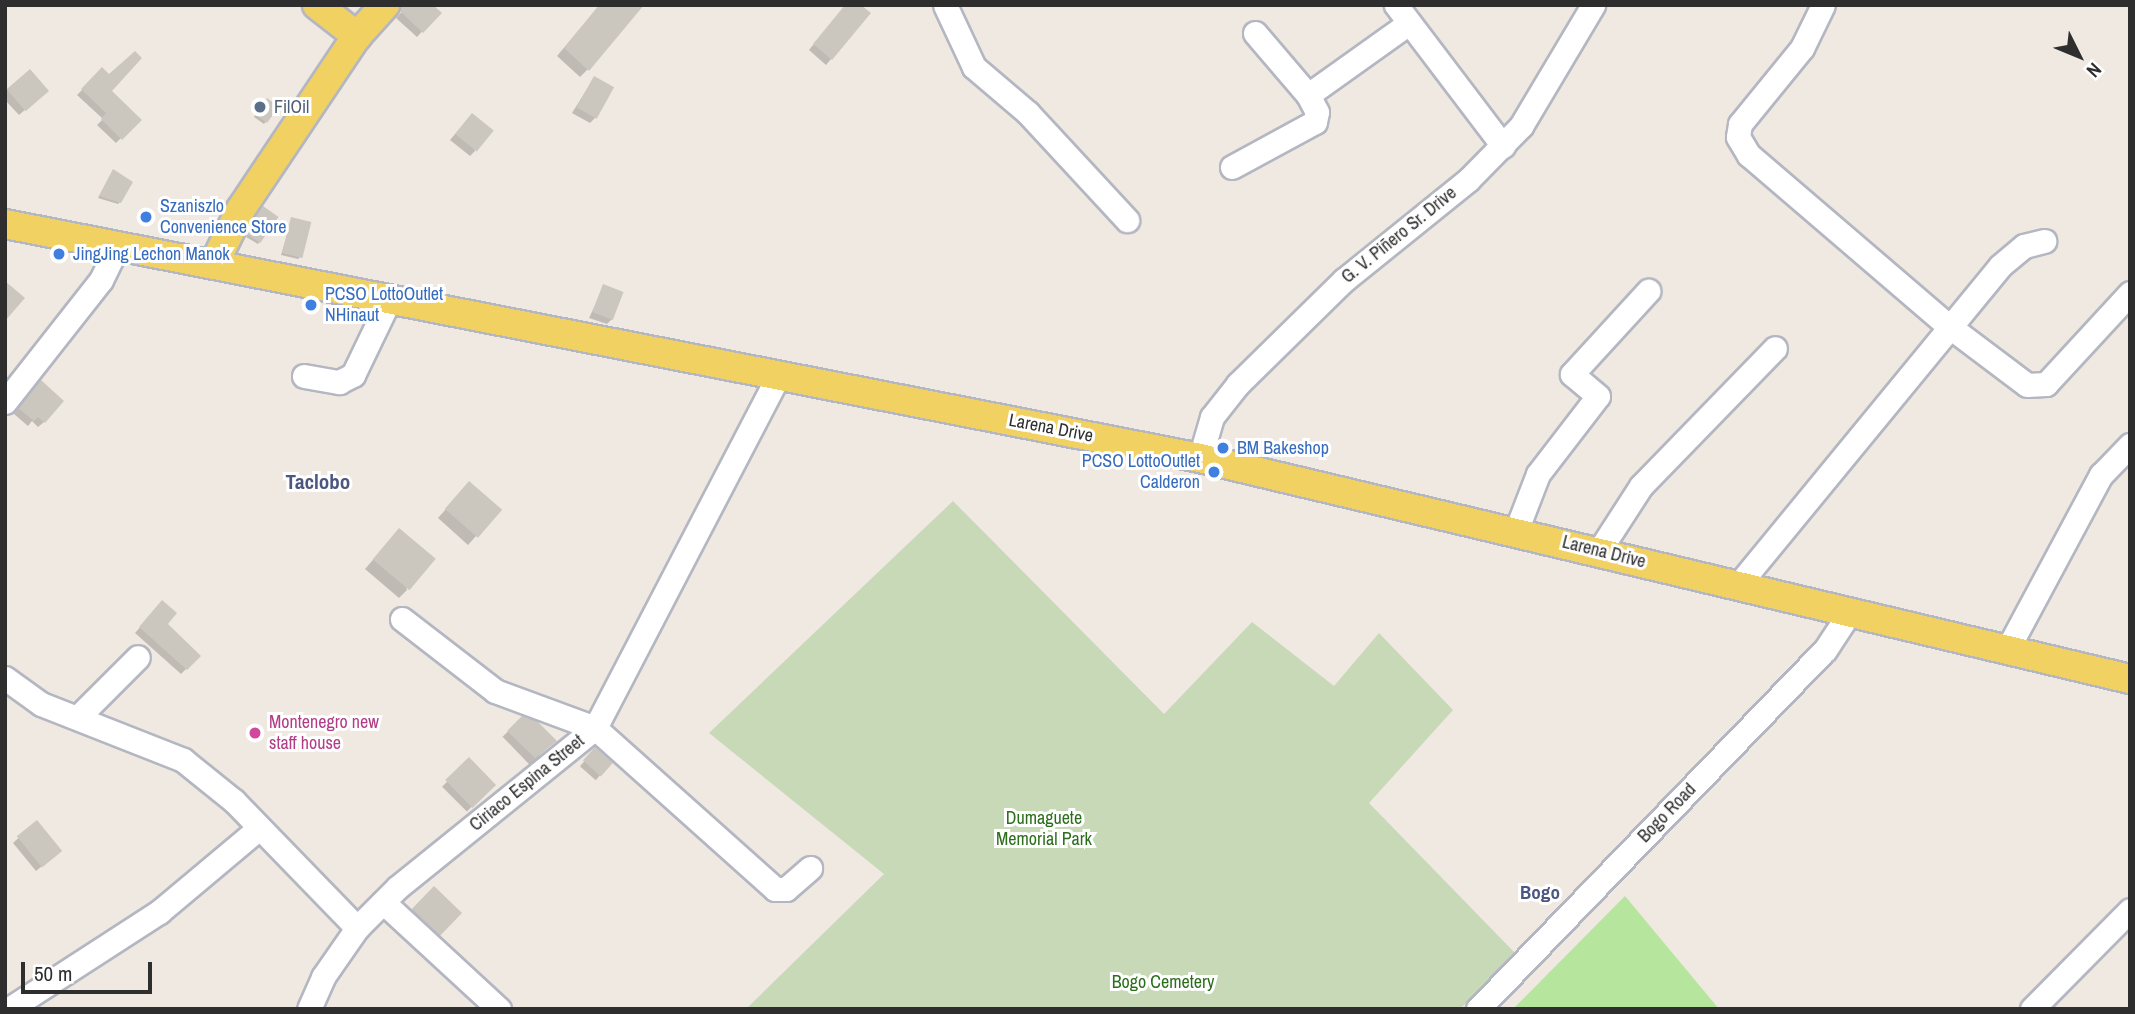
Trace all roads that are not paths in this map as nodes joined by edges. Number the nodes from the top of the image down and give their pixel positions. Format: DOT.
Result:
graph roads {
  1 [pos="317,5"];
  2 [pos="385,5"];
  3 [pos="945,5"];
  4 [pos="1593,5"];
  5 [pos="1823,5"];
  6 [pos="1403,14"];
  7 [pos="1255,33"];
  8 [pos="357,36"];
  9 [pos="1308,95"];
  10 [pos="1503,146"];
  11 [pos="1231,167"];
  12 [pos="1127,219"];
  13 [pos="5,224"];
  14 [pos="2045,241"];
  15 [pos="118,245"];
  16 [pos="214,264"];
  17 [pos="1648,291"];
  18 [pos="2130,293"];
  19 [pos="390,298"];
  20 [pos="1950,327"];
  21 [pos="1775,348"];
  22 [pos="779,374"];
  23 [pos="304,376"];
  24 [pos="5,402"];
  25 [pos="2130,444"];
  26 [pos="1200,458"];
  27 [pos="1516,531"];
  28 [pos="1600,551"];
  29 [pos="1739,584"];
  30 [pos="1850,612"];
  31 [pos="402,619"];
  32 [pos="2007,650"];
  33 [pos="138,657"];
  34 [pos="5,678"];
  35 [pos="2130,680"];
  36 [pos="79,716"];
  37 [pos="594,728"];
  38 [pos="258,830"];
  39 [pos="810,868"];
  40 [pos="383,902"];
  41 [pos="2130,909"];
  42 [pos="357,928"];
  43 [pos="9,1009"];
  44 [pos="309,1009"];
  45 [pos="499,1009"];
  46 [pos="1478,1009"];
  47 [pos="2032,1009"];
  1 -- 8 [label="main road"];
  2 -- 8 [label="main road"];
  3 -- 12 [label="street"];
  4 -- 10 [label="street, G. V. Piñero Sr. Drive"];
  5 -- 20 [label="street"];
  6 -- 9 [label="street"];
  6 -- 10 [label="street"];
  7 -- 9 [label="street"];
  8 -- 16 [label="main road"];
  9 -- 11 [label="street"];
  10 -- 26 [label="street, G. V. Piñero Sr. Drive"];
  13 -- 15 [label="main road, Larena Drive"];
  14 -- 20 [label="street"];
  15 -- 16 [label="main road, Larena Drive"];
  15 -- 24 [label="street"];
  16 -- 19 [label="main road, Larena Drive"];
  17 -- 27 [label="street"];
  18 -- 20 [label="street"];
  19 -- 22 [label="main road, Larena Drive"];
  19 -- 23 [label="street"];
  20 -- 29 [label="street"];
  21 -- 28 [label="street"];
  22 -- 26 [label="main road, Larena Drive"];
  22 -- 37 [label="street, Ciriaco Espina Street"];
  25 -- 32 [label="street"];
  26 -- 27 [label="main road, Larena Drive"];
  27 -- 28 [label="main road, Larena Drive"];
  28 -- 29 [label="main road, Larena Drive"];
  29 -- 30 [label="main road, Larena Drive"];
  30 -- 32 [label="main road, Larena Drive"];
  30 -- 46 [label="street, Bogo Road"];
  31 -- 37 [label="street"];
  32 -- 35 [label="main road, Larena Drive"];
  33 -- 36 [label="street"];
  34 -- 36 [label="street"];
  36 -- 38 [label="street"];
  37 -- 39 [label="street"];
  37 -- 40 [label="street, Ciriaco Espina Street"];
  38 -- 42 [label="street"];
  38 -- 43 [label="street"];
  40 -- 42 [label="street, Ciriaco Espina Street"];
  40 -- 45 [label="street"];
  41 -- 47 [label="street"];
  42 -- 44 [label="street, Ciriaco Espina Street"];
}
